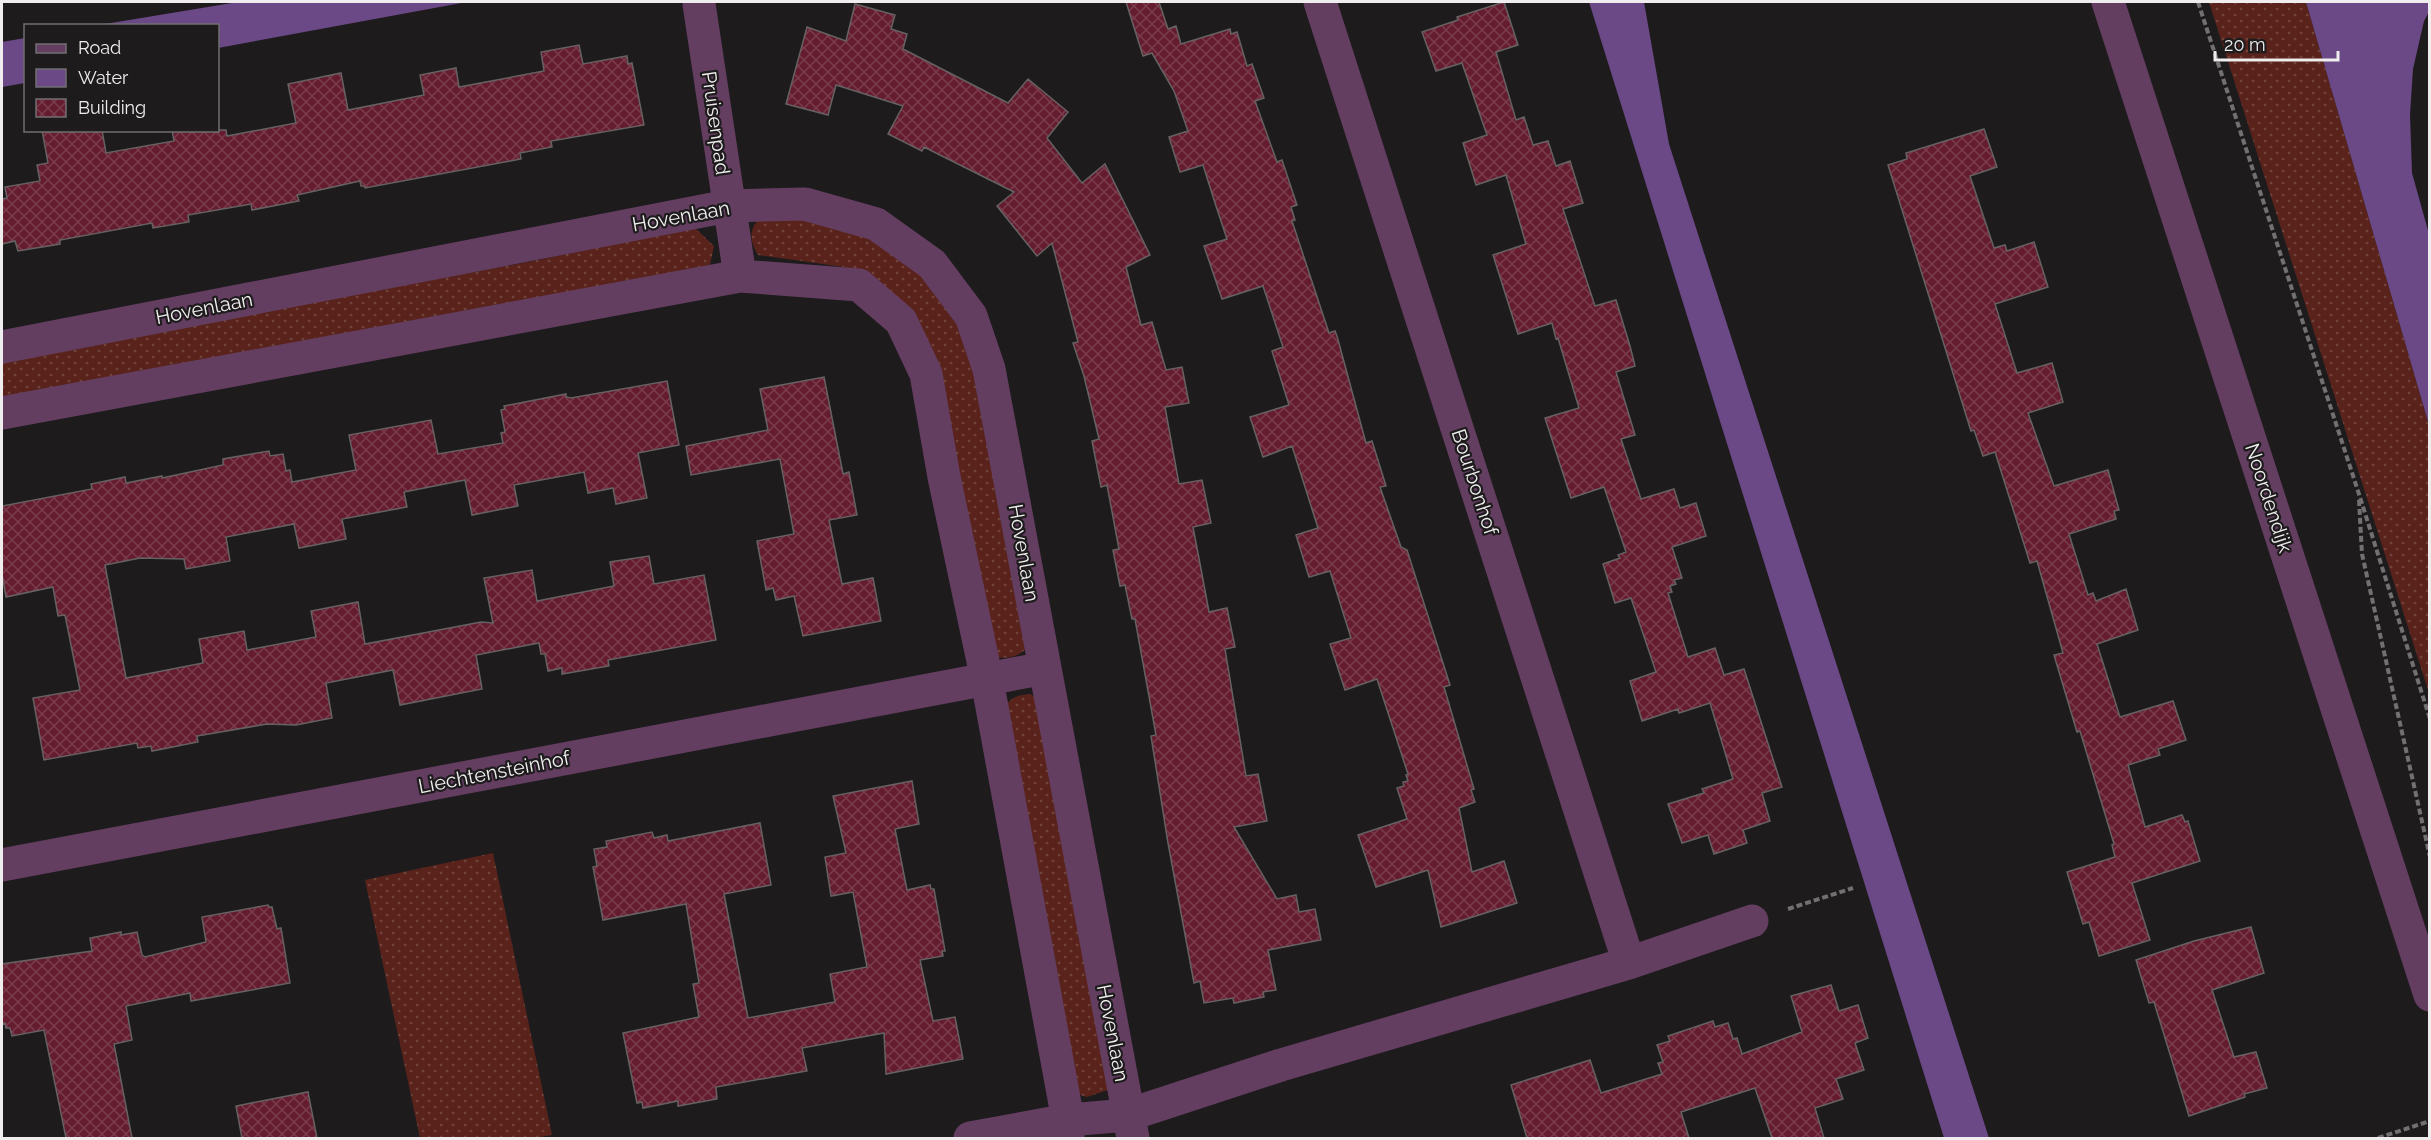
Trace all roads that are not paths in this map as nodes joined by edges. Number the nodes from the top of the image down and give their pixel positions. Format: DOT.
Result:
graph roads {
  1 [pos="1320,2"];
  2 [pos="2108,2"];
  3 [pos="699,4"];
  4 [pos="728,206"];
  5 [pos="740,276"];
  6 [pos="2,347"];
  7 [pos="2,413"];
  8 [pos="1045,668"];
  9 [pos="987,680"];
  10 [pos="2,865"];
  11 [pos="1752,921"];
  12 [pos="1629,963"];
  13 [pos="2430,995"];
  14 [pos="1131,1127"];
  15 [pos="1068,1129"];
  16 [pos="969,1138"];
  1 -- 12 [label="street, Bourbonhof"];
  2 -- 13 [label="street, Noordendijk"];
  3 -- 4 [label="street, Pruisenpad"];
  4 -- 5 [label="street, Pruisenpad"];
  4 -- 6 [label="street, Hovenlaan"];
  4 -- 8 [label="street, Hovenlaan"];
  5 -- 7 [label="street"];
  5 -- 9 [label="street"];
  8 -- 9 [label="street"];
  8 -- 14 [label="street, Hovenlaan"];
  9 -- 10 [label="street, Liechtensteinhof"];
  9 -- 15 [label="street"];
  11 -- 12 [label="street"];
  12 -- 14 [label="street"];
  14 -- 15 [label="street"];
  15 -- 16 [label="street"];
}
